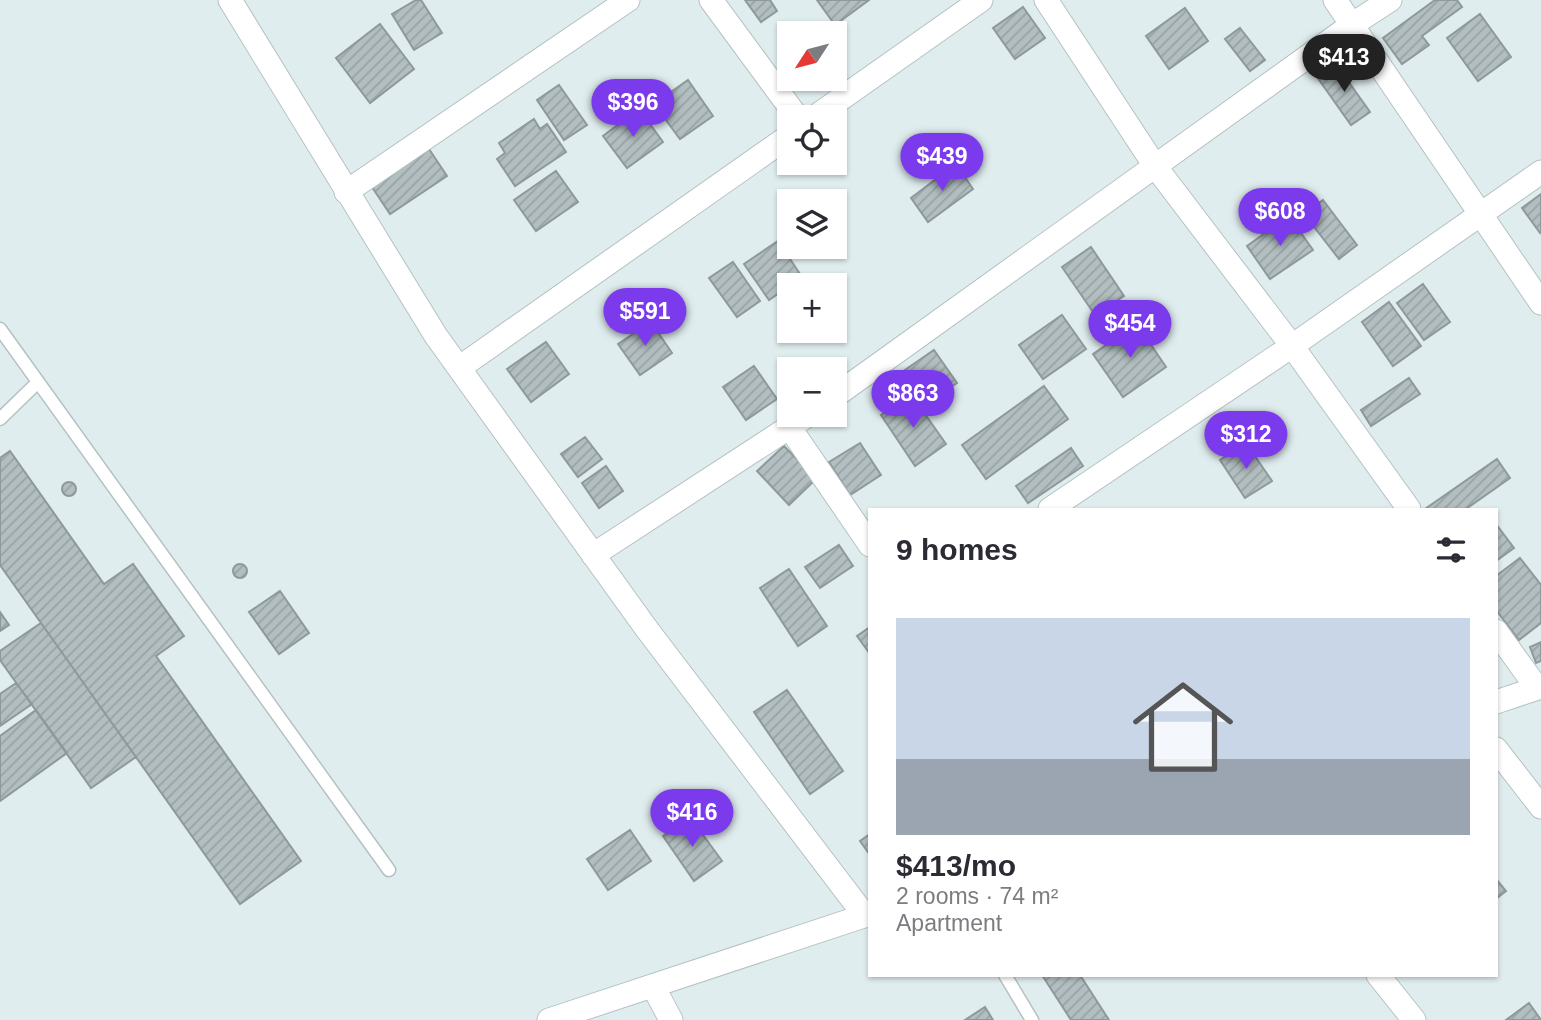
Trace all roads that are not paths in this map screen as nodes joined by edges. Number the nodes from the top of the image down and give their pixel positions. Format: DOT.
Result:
graph roads {
  1 [pos="230,0"];
  2 [pos="628,0"];
  3 [pos="711,0"];
  4 [pos="981,0"];
  5 [pos="1046,0"];
  6 [pos="1335,0"];
  7 [pos="1390,0"];
  8 [pos="1353,24"];
  9 [pos="788,105"];
  10 [pos="832,105"];
  11 [pos="777,144"];
  12 [pos="1155,166"];
  13 [pos="1541,172"];
  14 [pos="346,191"];
  15 [pos="1480,213"];
  16 [pos="1541,303"];
  17 [pos="0,329"];
  18 [pos="1292,346"];
  19 [pos="459,368"];
  20 [pos="38,382"];
  21 [pos="847,387"];
  22 [pos="0,419"];
  23 [pos="790,427"];
  24 [pos="802,427"];
  25 [pos="1051,508"];
  26 [pos="1408,508"];
  27 [pos="868,542"];
  28 [pos="593,555"];
  29 [pos="1498,634"];
  30 [pos="1539,688"];
  31 [pos="1498,701"];
  32 [pos="1498,752"];
  33 [pos="1541,807"];
  34 [pos="389,870"];
  35 [pos="867,915"];
  36 [pos="1006,977"];
  37 [pos="1380,977"];
  38 [pos="653,986"];
  39 [pos="549,1020"];
  40 [pos="671,1020"];
  41 [pos="1032,1020"];
  42 [pos="1414,1020"];
  1 -- 14 [label="street"];
  2 -- 14 [label="street"];
  3 -- 9 [label="street"];
  4 -- 10 [label="street"];
  5 -- 12 [label="street"];
  6 -- 8 [label="street"];
  7 -- 8 [label="street"];
  8 -- 12 [label="street"];
  8 -- 15 [label="street"];
  11 -- 19 [label="street"];
  12 -- 18 [label="street"];
  12 -- 21 [label="street"];
  13 -- 15 [label="street"];
  14 -- 19 [label="street"];
  15 -- 16 [label="street"];
  15 -- 18 [label="street"];
  17 -- 20 [label="lane"];
  18 -- 25 [label="street"];
  18 -- 26 [label="street"];
  19 -- 28 [label="street"];
  20 -- 22 [label="lane"];
  20 -- 34 [label="lane"];
  23 -- 28 [label="street"];
  24 -- 27 [label="street"];
  28 -- 35 [label="street"];
  29 -- 30 [label="street"];
  30 -- 31 [label="street"];
  32 -- 33 [label="street"];
  35 -- 38 [label="street"];
  36 -- 41 [label="lane"];
  37 -- 42 [label="street"];
  38 -- 39 [label="street"];
  38 -- 40 [label="street"];
}
